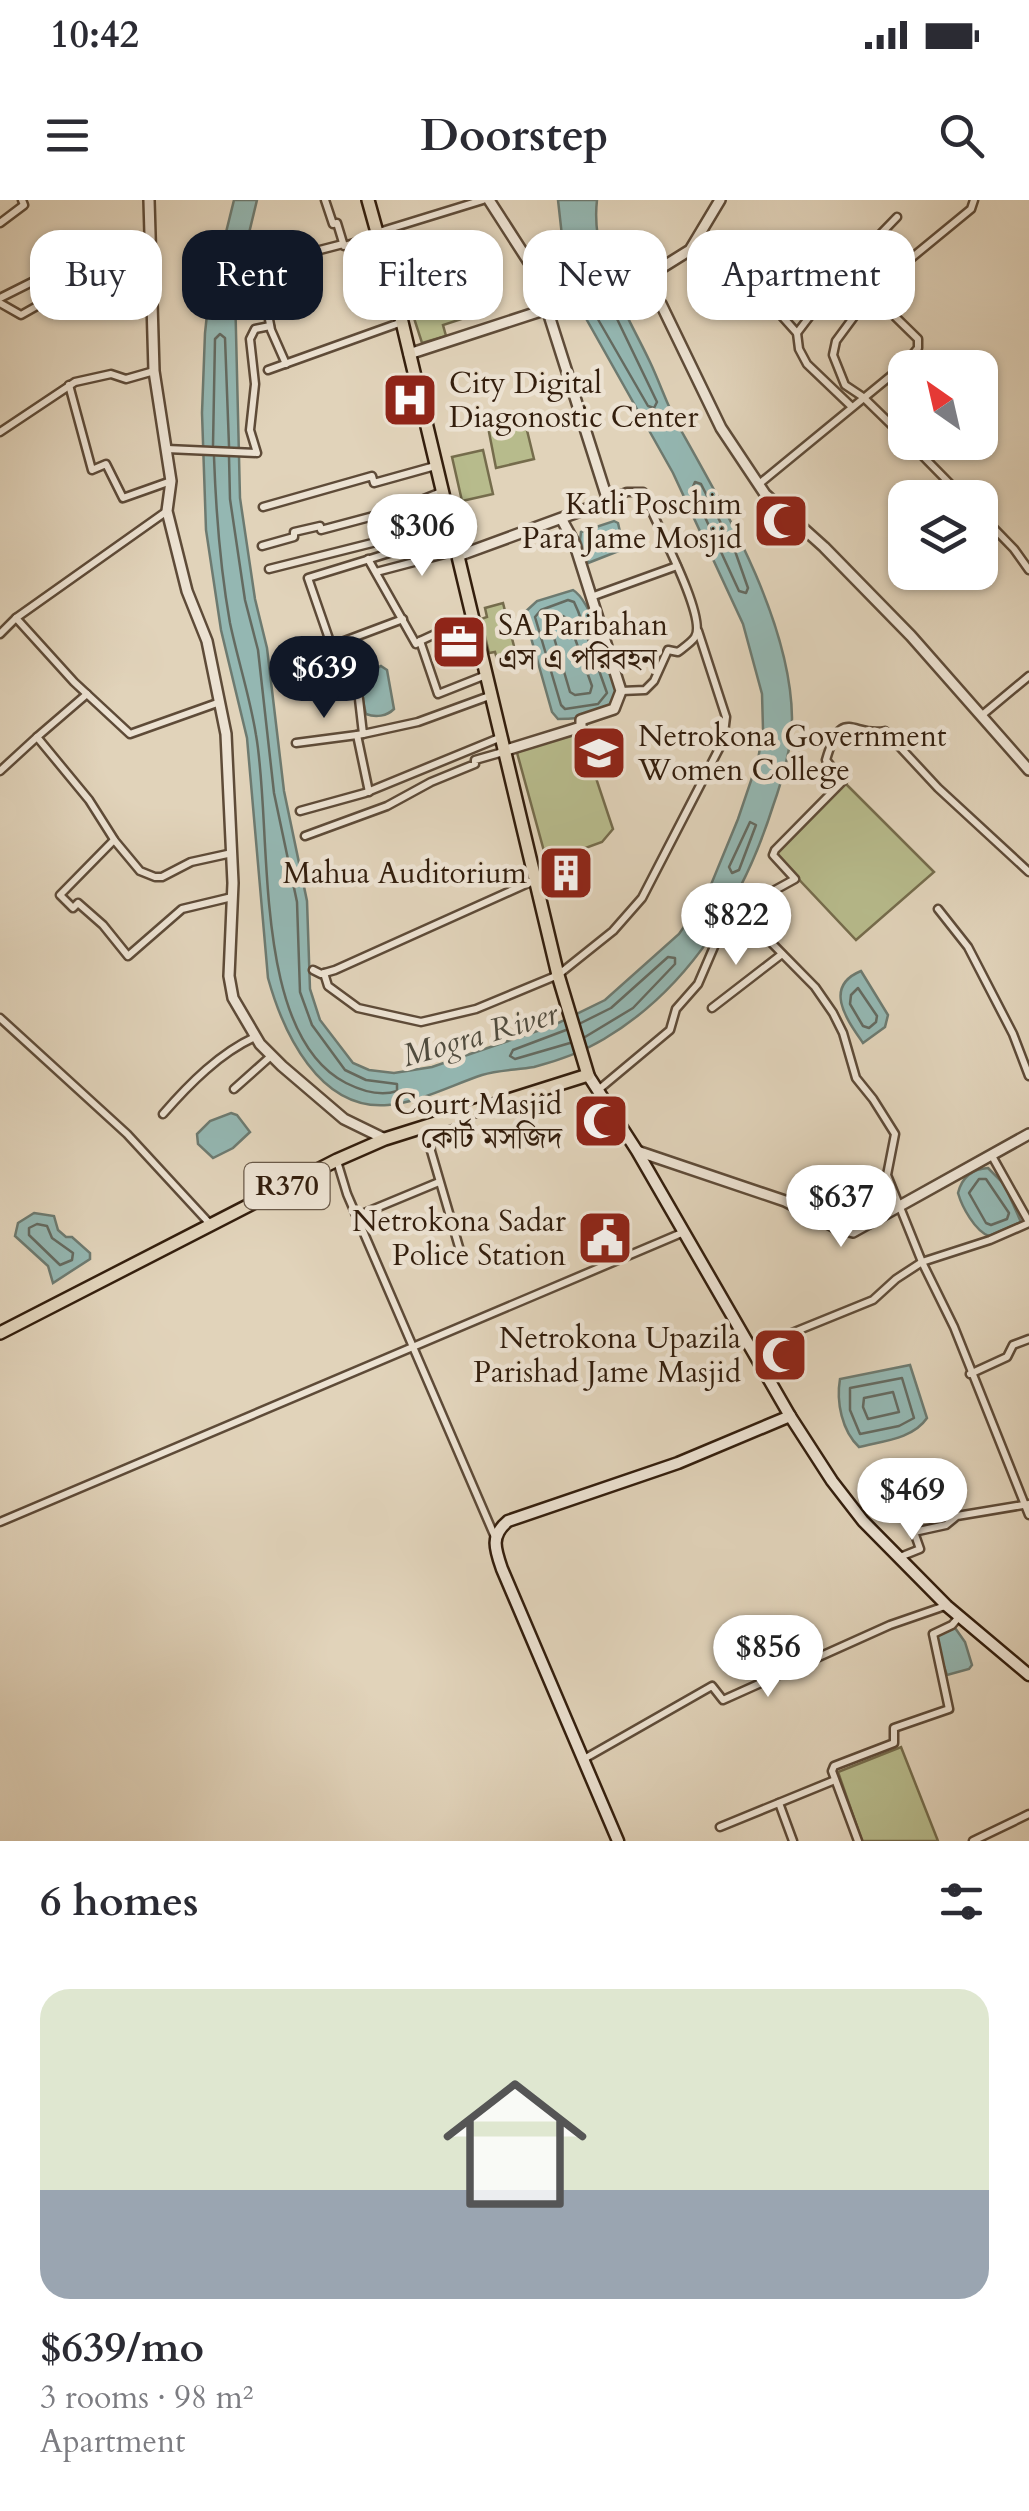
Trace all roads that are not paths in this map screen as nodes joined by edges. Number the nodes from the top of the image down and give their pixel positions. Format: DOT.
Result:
graph roads {
  1 [pos="22,200"];
  2 [pos="149,200"];
  3 [pos="325,200"];
  4 [pos="368,200"];
  5 [pos="486,200"];
  6 [pos="720,200"];
  7 [pos="975,202"];
  8 [pos="898,216"];
  9 [pos="0,222"];
  10 [pos="151,230"];
  11 [pos="379,230"];
  12 [pos="392,230"];
  13 [pos="702,230"];
  14 [pos="343,244"];
  15 [pos="523,254"];
  16 [pos="915,256"];
  17 [pos="30,285"];
  18 [pos="0,300"];
  19 [pos="30,310"];
  20 [pos="667,316"];
  21 [pos="523,317"];
  22 [pos="154,320"];
  23 [pos="556,320"];
  24 [pos="785,320"];
  25 [pos="851,320"];
  26 [pos="896,320"];
  27 [pos="402,322"];
  28 [pos="270,326"];
  29 [pos="797,334"];
  30 [pos="409,354"];
  31 [pos="286,364"];
  32 [pos="268,370"];
  33 [pos="154,372"];
  34 [pos="69,385"];
  35 [pos="863,396"];
  36 [pos="852,407"];
  37 [pos="888,421"];
  38 [pos="0,432"];
  39 [pos="167,449"];
  40 [pos="927,460"];
  41 [pos="436,466"];
  42 [pos="946,480"];
  43 [pos="171,481"];
  44 [pos="758,485"];
  45 [pos="442,492"];
  46 [pos="609,499"];
  47 [pos="263,507"];
  48 [pos="167,510"];
  49 [pos="396,510"];
  50 [pos="562,520"];
  51 [pos="998,533"];
  52 [pos="396,537"];
  53 [pos="262,546"];
  54 [pos="457,553"];
  55 [pos="368,559"];
  56 [pos="678,566"];
  57 [pos="269,569"];
  58 [pos="1029,570"];
  59 [pos="376,572"];
  60 [pos="590,598"];
  61 [pos="472,617"];
  62 [pos="16,618"];
  63 [pos="403,620"];
  64 [pos="698,632"];
  65 [pos="0,634"];
  66 [pos="420,641"];
  67 [pos="332,646"];
  68 [pos="487,675"];
  69 [pos="1029,676"];
  70 [pos="621,692"];
  71 [pos="87,694"];
  72 [pos="492,695"];
  73 [pos="221,702"];
  74 [pos="981,716"];
  75 [pos="360,735"];
  76 [pos="37,736"];
  77 [pos="499,738"];
  78 [pos="296,743"];
  79 [pos="503,752"];
  80 [pos="1029,770"];
  81 [pos="0,772"];
  82 [pos="368,792"];
  83 [pos="300,811"];
  84 [pos="305,836"];
  85 [pos="114,840"];
  86 [pos="232,853"];
  87 [pos="1029,872"];
  88 [pos="535,880"];
  89 [pos="232,897"];
  90 [pos="938,909"];
  91 [pos="752,923"];
  92 [pos="782,954"];
  93 [pos="314,970"];
  94 [pos="324,973"];
  95 [pos="559,979"];
  96 [pos="712,1008"];
  97 [pos="0,1018"];
  98 [pos="255,1037"];
  99 [pos="271,1056"];
  100 [pos="588,1075"];
  101 [pos="1029,1076"];
  102 [pos="234,1090"];
  103 [pos="597,1091"];
  104 [pos="163,1114"];
  105 [pos="428,1126"];
  106 [pos="1029,1134"];
  107 [pos="385,1139"];
  108 [pos="638,1151"];
  109 [pos="992,1156"];
  110 [pos="337,1160"];
  111 [pos="440,1182"];
  112 [pos="902,1207"];
  113 [pos="357,1216"];
  114 [pos="1029,1222"];
  115 [pos="210,1224"];
  116 [pos="685,1232"];
  117 [pos="461,1254"];
  118 [pos="922,1262"];
  119 [pos="0,1333"];
  120 [pos="1029,1339"];
  121 [pos="751,1346"];
  122 [pos="414,1348"];
  123 [pos="970,1374"];
  124 [pos="790,1416"];
  125 [pos="1026,1505"];
  126 [pos="1029,1516"];
  127 [pos="0,1522"];
  128 [pos="495,1538"];
  129 [pos="899,1558"];
  130 [pos="947,1606"];
  131 [pos="960,1616"];
  132 [pos="1026,1669"];
  133 [pos="582,1760"];
  134 [pos="835,1780"];
  135 [pos="780,1802"];
  136 [pos="1029,1814"];
  137 [pos="720,1827"];
  138 [pos="618,1841"];
  139 [pos="792,1841"];
  140 [pos="858,1841"];
  141 [pos="973,1841"];
  1 -- 9 [label="street"];
  2 -- 10 [label="street"];
  3 -- 14 [label="street"];
  4 -- 11 [label="main road"];
  5 -- 12 [label="street"];
  5 -- 15 [label="street"];
  6 -- 13 [label="street"];
  7 -- 16 [label="street"];
  8 -- 29 [label="street"];
  14 -- 28 [label="street"];
  17 -- 18 [label="street"];
  18 -- 19 [label="street"];
  20 -- 44 [label="street"];
  21 -- 30 [label="street"];
  22 -- 33 [label="street"];
  23 -- 46 [label="street"];
  24 -- 29 [label="street"];
  25 -- 35 [label="street"];
  26 -- 35 [label="street"];
  27 -- 30 [label="main road"];
  27 -- 31 [label="street"];
  28 -- 31 [label="street"];
  28 -- 39 [label="street"];
  29 -- 36 [label="street"];
  30 -- 41 [label="main road"];
  31 -- 32 [label="street"];
  33 -- 34 [label="street"];
  33 -- 39 [label="street"];
  34 -- 38 [label="street"];
  34 -- 43 [label="street"];
  35 -- 36 [label="street"];
  35 -- 37 [label="street"];
  36 -- 44 [label="street"];
  39 -- 43 [label="street"];
  40 -- 42 [label="street"];
  41 -- 45 [label="main road"];
  41 -- 47 [label="street"];
  43 -- 48 [label="street"];
  44 -- 74 [label="street"];
  45 -- 49 [label="street"];
  45 -- 54 [label="main road"];
  46 -- 50 [label="street"];
  46 -- 56 [label="street"];
  48 -- 62 [label="street"];
  48 -- 73 [label="street"];
  49 -- 52 [label="street"];
  49 -- 53 [label="street"];
  50 -- 54 [label="street"];
  50 -- 60 [label="street"];
  51 -- 58 [label="street"];
  52 -- 55 [label="street"];
  52 -- 57 [label="street"];
  54 -- 59 [label="street"];
  54 -- 61 [label="main road"];
  55 -- 59 [label="street"];
  55 -- 67 [label="street"];
  56 -- 60 [label="street"];
  56 -- 64 [label="street"];
  59 -- 63 [label="street"];
  60 -- 70 [label="street"];
  61 -- 66 [label="street"];
  61 -- 68 [label="main road"];
  62 -- 65 [label="street"];
  62 -- 71 [label="street"];
  63 -- 66 [label="street"];
  63 -- 67 [label="street"];
  64 -- 70 [label="street"];
  64 -- 95 [label="street"];
  66 -- 68 [label="street"];
  67 -- 75 [label="street"];
  68 -- 72 [label="main road"];
  69 -- 74 [label="street"];
  70 -- 79 [label="street"];
  71 -- 73 [label="street"];
  71 -- 76 [label="street"];
  72 -- 75 [label="street"];
  72 -- 77 [label="main road"];
  73 -- 86 [label="street"];
  74 -- 80 [label="street"];
  75 -- 78 [label="street"];
  75 -- 82 [label="street"];
  76 -- 81 [label="street"];
  76 -- 85 [label="street"];
  77 -- 79 [label="main road"];
  77 -- 82 [label="street"];
  79 -- 84 [label="street"];
  79 -- 88 [label="main road"];
  82 -- 83 [label="street"];
  85 -- 86 [label="street"];
  85 -- 89 [label="street"];
  86 -- 89 [label="street"];
  87 -- 91 [label="street"];
  88 -- 94 [label="street"];
  88 -- 95 [label="main road"];
  89 -- 98 [label="street"];
  90 -- 101 [label="street"];
  91 -- 92 [label="street"];
  91 -- 103 [label="street"];
  92 -- 96 [label="street"];
  92 -- 112 [label="street"];
  93 -- 94 [label="street"];
  94 -- 95 [label="street"];
  95 -- 100 [label="main road"];
  97 -- 115 [label="street"];
  98 -- 99 [label="street"];
  98 -- 104 [label="street"];
  99 -- 102 [label="street"];
  99 -- 107 [label="street"];
  100 -- 103 [label="main road"];
  100 -- 105 [label="main road, R370"];
  103 -- 108 [label="main road"];
  105 -- 107 [label="main road, R370"];
  105 -- 111 [label="street"];
  106 -- 109 [label="street"];
  107 -- 110 [label="main road, R370"];
  108 -- 112 [label="street"];
  108 -- 116 [label="main road"];
  109 -- 112 [label="street"];
  109 -- 114 [label="street"];
  110 -- 113 [label="street"];
  110 -- 115 [label="main road, R370"];
  111 -- 113 [label="street"];
  111 -- 117 [label="street"];
  112 -- 118 [label="street"];
  113 -- 122 [label="street"];
  114 -- 118 [label="street"];
  115 -- 119 [label="main road, R370"];
  116 -- 121 [label="main road"];
  116 -- 122 [label="street"];
  118 -- 121 [label="street"];
  118 -- 123 [label="street"];
  120 -- 123 [label="street"];
  121 -- 124 [label="main road"];
  122 -- 127 [label="street"];
  122 -- 128 [label="street"];
  123 -- 125 [label="street"];
  124 -- 128 [label="main road"];
  124 -- 129 [label="main road"];
  125 -- 126 [label="street"];
  125 -- 129 [label="street"];
  128 -- 133 [label="main road"];
  129 -- 130 [label="main road"];
  130 -- 131 [label="main road"];
  130 -- 133 [label="street"];
  131 -- 132 [label="main road"];
  131 -- 134 [label="street"];
  133 -- 138 [label="main road"];
  134 -- 135 [label="street"];
  134 -- 140 [label="street"];
  135 -- 137 [label="street"];
  135 -- 139 [label="street"];
  136 -- 141 [label="street"];
}
